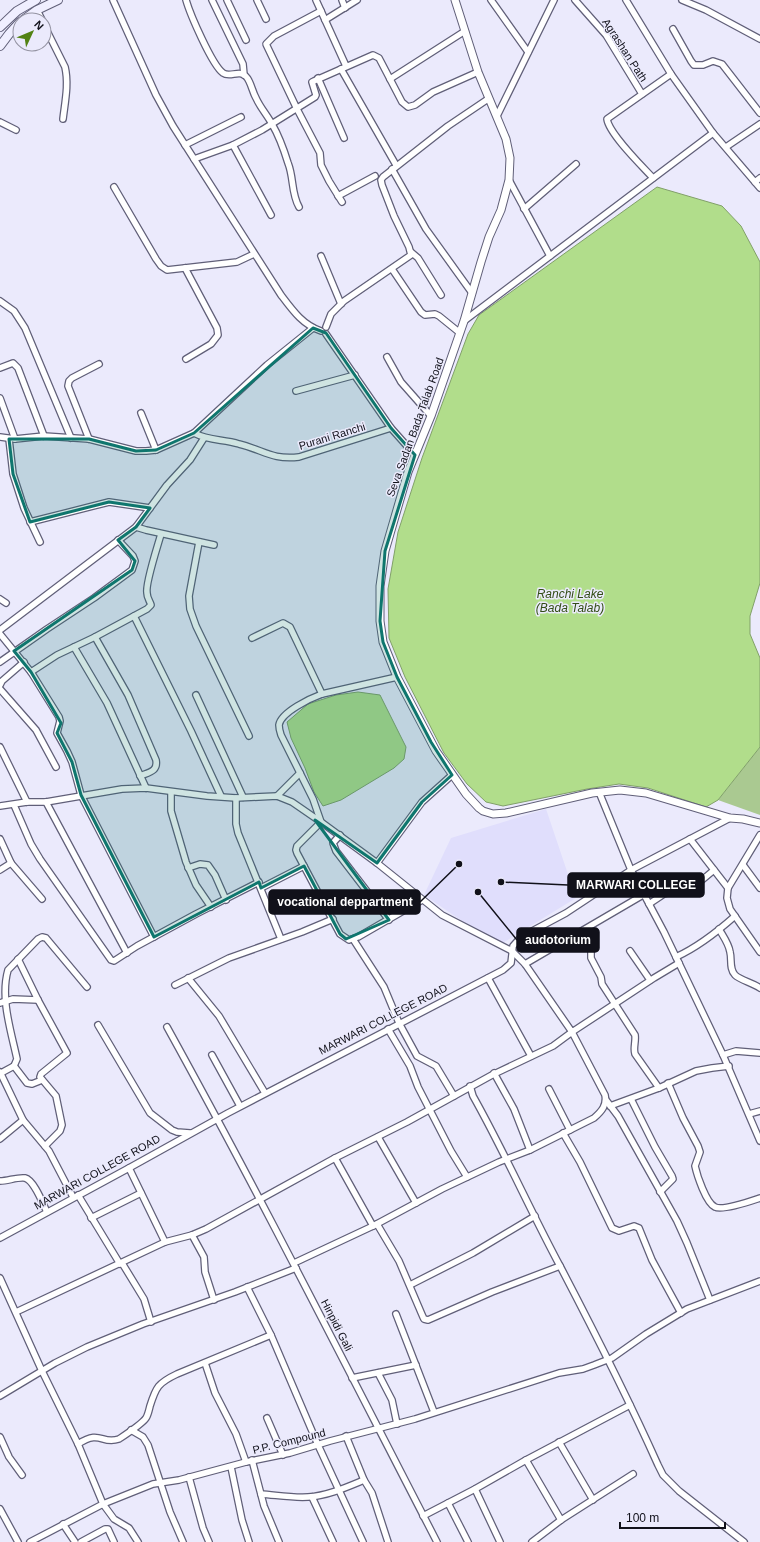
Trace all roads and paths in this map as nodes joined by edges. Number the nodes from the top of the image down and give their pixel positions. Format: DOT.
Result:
graph roads {
  1 [pos="36,0"];
  2 [pos="58,0"];
  3 [pos="113,0"];
  4 [pos="186,0"];
  5 [pos="212,0"];
  6 [pos="227,0"];
  7 [pos="257,0"];
  8 [pos="316,0"];
  9 [pos="342,0"];
  10 [pos="357,0"];
  11 [pos="455,0"];
  12 [pos="491,0"];
  13 [pos="554,0"];
  14 [pos="575,0"];
  15 [pos="626,0"];
  16 [pos="684,0"];
  17 [pos="344,8"];
  18 [pos="37,10"];
  19 [pos="321,11"];
  20 [pos="34,12"];
  21 [pos="266,19"];
  22 [pos="325,20"];
  23 [pos="0,27"];
  24 [pos="12,28"];
  25 [pos="673,30"];
  26 [pos="465,31"];
  27 [pos="3,35"];
  28 [pos="760,39"];
  29 [pos="246,40"];
  30 [pos="52,41"];
  31 [pos="0,46"];
  32 [pos="528,52"];
  33 [pos="344,67"];
  34 [pos="478,72"];
  35 [pos="671,74"];
  36 [pos="244,75"];
  37 [pos="318,78"];
  38 [pos="390,79"];
  39 [pos="642,94"];
  40 [pos="488,99"];
  41 [pos="297,109"];
  42 [pos="760,113"];
  43 [pos="497,116"];
  44 [pos="241,117"];
  45 [pos="63,119"];
  46 [pos="0,122"];
  47 [pos="272,124"];
  48 [pos="760,124"];
  49 [pos="16,130"];
  50 [pos="713,133"];
  51 [pos="344,138"];
  52 [pos="185,145"];
  53 [pos="233,145"];
  54 [pos="726,147"];
  55 [pos="194,159"];
  56 [pos="576,164"];
  57 [pos="394,167"];
  58 [pos="375,176"];
  59 [pos="653,178"];
  60 [pos="760,178"];
  61 [pos="509,180"];
  62 [pos="755,182"];
  63 [pos="114,187"];
  64 [pos="760,188"];
  65 [pos="338,196"];
  66 [pos="342,202"];
  67 [pos="299,207"];
  68 [pos="524,209"];
  69 [pos="271,215"];
  70 [pos="411,252"];
  71 [pos="254,254"];
  72 [pos="322,256"];
  73 [pos="550,256"];
  74 [pos="185,268"];
  75 [pos="392,269"];
  76 [pos="472,293"];
  77 [pos="441,295"];
  78 [pos="0,301"];
  79 [pos="341,304"];
  80 [pos="464,321"];
  81 [pos="312,328"];
  82 [pos="325,331"];
  83 [pos="460,333"];
  84 [pos="387,356"];
  85 [pos="186,358"];
  86 [pos="99,364"];
  87 [pos="0,368"];
  88 [pos="355,375"];
  89 [pos="296,391"];
  90 [pos="0,398"];
  91 [pos="141,413"];
  92 [pos="431,416"];
  93 [pos="391,428"];
  94 [pos="194,433"];
  95 [pos="44,436"];
  96 [pos="0,437"];
  97 [pos="72,438"];
  98 [pos="204,438"];
  99 [pos="12,439"];
  100 [pos="89,439"];
  101 [pos="156,450"];
  102 [pos="415,455"];
  103 [pos="150,508"];
  104 [pos="30,522"];
  105 [pos="136,527"];
  106 [pos="161,534"];
  107 [pos="118,540"];
  108 [pos="40,542"];
  109 [pos="199,542"];
  110 [pos="214,545"];
  111 [pos="0,599"];
  112 [pos="6,603"];
  113 [pos="134,616"];
  114 [pos="0,630"];
  115 [pos="0,634"];
  116 [pos="95,637"];
  117 [pos="252,638"];
  118 [pos="74,647"];
  119 [pos="14,651"];
  120 [pos="0,662"];
  121 [pos="24,662"];
  122 [pos="31,672"];
  123 [pos="397,677"];
  124 [pos="0,685"];
  125 [pos="0,689"];
  126 [pos="322,694"];
  127 [pos="196,695"];
  128 [pos="249,736"];
  129 [pos="0,747"];
  130 [pos="56,767"];
  131 [pos="300,773"];
  132 [pos="452,775"];
  133 [pos="140,776"];
  134 [pos="146,788"];
  135 [pos="171,792"];
  136 [pos="599,792"];
  137 [pos="81,795"];
  138 [pos="221,796"];
  139 [pos="277,796"];
  140 [pos="243,797"];
  141 [pos="236,798"];
  142 [pos="27,802"];
  143 [pos="46,802"];
  144 [pos="14,805"];
  145 [pos="0,806"];
  146 [pos="730,818"];
  147 [pos="321,822"];
  148 [pos="760,823"];
  149 [pos="340,835"];
  150 [pos="760,835"];
  151 [pos="0,839"];
  152 [pos="690,839"];
  153 [pos="11,863"];
  154 [pos="377,863"];
  155 [pos="743,865"];
  156 [pos="304,866"];
  157 [pos="188,868"];
  158 [pos="0,870"];
  159 [pos="631,870"];
  160 [pos="714,870"];
  161 [pos="260,885"];
  162 [pos="728,888"];
  163 [pos="760,888"];
  164 [pos="643,895"];
  165 [pos="42,899"];
  166 [pos="226,900"];
  167 [pos="422,900"];
  168 [pos="649,904"];
  169 [pos="211,907"];
  170 [pos="735,916"];
  171 [pos="333,919"];
  172 [pos="388,920"];
  173 [pos="584,930"];
  174 [pos="719,930"];
  175 [pos="154,937"];
  176 [pos="281,939"];
  177 [pos="353,939"];
  178 [pos="512,951"];
  179 [pos="630,951"];
  180 [pos="127,952"];
  181 [pos="760,952"];
  182 [pos="676,957"];
  183 [pos="18,959"];
  184 [pos="679,963"];
  185 [pos="525,964"];
  186 [pos="6,976"];
  187 [pos="188,978"];
  188 [pos="488,978"];
  189 [pos="0,979"];
  190 [pos="650,980"];
  191 [pos="175,985"];
  192 [pos="87,987"];
  193 [pos="760,988"];
  194 [pos="38,1000"];
  195 [pos="2,1002"];
  196 [pos="614,1003"];
  197 [pos="399,1023"];
  198 [pos="98,1025"];
  199 [pos="167,1027"];
  200 [pos="388,1029"];
  201 [pos="572,1032"];
  202 [pos="760,1053"];
  203 [pos="212,1055"];
  204 [pos="723,1055"];
  205 [pos="531,1056"];
  206 [pos="14,1066"];
  207 [pos="728,1066"];
  208 [pos="0,1072"];
  209 [pos="494,1073"];
  210 [pos="42,1080"];
  211 [pos="668,1083"];
  212 [pos="470,1086"];
  213 [pos="659,1088"];
  214 [pos="549,1089"];
  215 [pos="265,1093"];
  216 [pos="454,1096"];
  217 [pos="631,1099"];
  218 [pos="606,1100"];
  219 [pos="240,1106"];
  220 [pos="610,1106"];
  221 [pos="429,1110"];
  222 [pos="760,1111"];
  223 [pos="749,1114"];
  224 [pos="218,1118"];
  225 [pos="23,1120"];
  226 [pos="570,1130"];
  227 [pos="190,1134"];
  228 [pos="563,1134"];
  229 [pos="1,1136"];
  230 [pos="378,1137"];
  231 [pos="760,1141"];
  232 [pos="45,1146"];
  233 [pos="530,1150"];
  234 [pos="335,1158"];
  235 [pos="507,1158"];
  236 [pos="129,1168"];
  237 [pos="467,1177"];
  238 [pos="0,1181"];
  239 [pos="660,1192"];
  240 [pos="141,1193"];
  241 [pos="75,1196"];
  242 [pos="760,1198"];
  243 [pos="260,1199"];
  244 [pos="416,1204"];
  245 [pos="47,1212"];
  246 [pos="535,1216"];
  247 [pos="91,1218"];
  248 [pos="375,1225"];
  249 [pos="192,1234"];
  250 [pos="0,1238"];
  251 [pos="165,1242"];
  252 [pos="121,1263"];
  253 [pos="295,1266"];
  254 [pos="560,1266"];
  255 [pos="0,1278"];
  256 [pos="760,1281"];
  257 [pos="410,1285"];
  258 [pos="247,1288"];
  259 [pos="214,1300"];
  260 [pos="710,1300"];
  261 [pos="16,1312"];
  262 [pos="680,1313"];
  263 [pos="396,1314"];
  264 [pos="151,1322"];
  265 [pos="270,1335"];
  266 [pos="608,1360"];
  267 [pos="205,1363"];
  268 [pos="416,1365"];
  269 [pos="42,1371"];
  270 [pos="378,1373"];
  271 [pos="352,1378"];
  272 [pos="0,1396"];
  273 [pos="630,1405"];
  274 [pos="434,1412"];
  275 [pos="267,1418"];
  276 [pos="397,1424"];
  277 [pos="378,1429"];
  278 [pos="131,1430"];
  279 [pos="346,1436"];
  280 [pos="0,1437"];
  281 [pos="559,1442"];
  282 [pos="78,1444"];
  283 [pos="318,1445"];
  284 [pos="283,1455"];
  285 [pos="252,1460"];
  286 [pos="526,1460"];
  287 [pos="246,1462"];
  288 [pos="231,1466"];
  289 [pos="633,1474"];
  290 [pos="22,1475"];
  291 [pos="189,1478"];
  292 [pos="364,1480"];
  293 [pos="160,1482"];
  294 [pos="475,1489"];
  295 [pos="339,1490"];
  296 [pos="261,1494"];
  297 [pos="312,1497"];
  298 [pos="593,1500"];
  299 [pos="448,1503"];
  300 [pos="102,1504"];
  301 [pos="0,1509"];
  302 [pos="423,1516"];
  303 [pos="561,1520"];
  304 [pos="63,1524"];
  305 [pos="18,1542"];
  306 [pos="30,1542"];
  307 [pos="75,1542"];
  308 [pos="81,1542"];
  309 [pos="114,1542"];
  310 [pos="138,1542"];
  311 [pos="183,1542"];
  312 [pos="209,1542"];
  313 [pos="249,1542"];
  314 [pos="279,1542"];
  315 [pos="333,1542"];
  316 [pos="363,1542"];
  317 [pos="388,1542"];
  318 [pos="436,1542"];
  319 [pos="468,1542"];
  320 [pos="500,1542"];
  321 [pos="532,1542"];
  322 [pos="744,1542"];
  1 -- 23 [label="main road"];
  2 -- 18 [label="main road"];
  3 -- 52 [label="street"];
  4 -- 36 [label="street"];
  5 -- 36 [label="street"];
  6 -- 29 [label="street"];
  7 -- 21 [label="street"];
  8 -- 19 [label="street"];
  9 -- 17 [label="street"];
  10 -- 17 [label="street"];
  11 -- 26 [label="street, Seva Sadan Bada Talab Road"];
  12 -- 32 [label="street"];
  13 -- 32 [label="street"];
  14 -- 39 [label="street, Agrashan Path"];
  15 -- 35 [label="street"];
  16 -- 28 [label="street"];
  17 -- 22 [label="street"];
  18 -- 20 [label="main road"];
  19 -- 22 [label="street"];
  19 -- 41 [label="street"];
  22 -- 33 [label="street"];
  24 -- 27 [label="main road"];
  25 -- 42 [label="street"];
  26 -- 34 [label="street, Seva Sadan Bada Talab Road"];
  26 -- 38 [label="street"];
  27 -- 31 [label="main road"];
  30 -- 45 [label="street"];
  32 -- 43 [label="street"];
  33 -- 37 [label="street"];
  33 -- 38 [label="street"];
  33 -- 57 [label="street"];
  34 -- 38 [label="street"];
  34 -- 40 [label="street, Seva Sadan Bada Talab Road"];
  35 -- 39 [label="street"];
  35 -- 50 [label="street"];
  36 -- 47 [label="street"];
  37 -- 41 [label="street"];
  37 -- 51 [label="street"];
  39 -- 59 [label="street"];
  40 -- 43 [label="street, Seva Sadan Bada Talab Road"];
  40 -- 57 [label="street"];
  41 -- 47 [label="street"];
  41 -- 65 [label="street"];
  43 -- 61 [label="street, Seva Sadan Bada Talab Road"];
  44 -- 52 [label="street"];
  46 -- 49 [label="street"];
  47 -- 53 [label="street"];
  47 -- 67 [label="street"];
  48 -- 54 [label="street"];
  50 -- 54 [label="street"];
  50 -- 59 [label="street"];
  52 -- 55 [label="street"];
  53 -- 55 [label="street"];
  53 -- 69 [label="street"];
  54 -- 62 [label="street"];
  55 -- 71 [label="street"];
  56 -- 68 [label="street"];
  57 -- 70 [label="street"];
  57 -- 76 [label="street"];
  58 -- 65 [label="street"];
  59 -- 73 [label="street"];
  60 -- 62 [label="street"];
  61 -- 68 [label="street"];
  61 -- 76 [label="street, Seva Sadan Bada Talab Road"];
  62 -- 64 [label="street"];
  63 -- 74 [label="street"];
  65 -- 66 [label="street"];
  68 -- 73 [label="street"];
  70 -- 75 [label="street"];
  70 -- 77 [label="street"];
  71 -- 74 [label="street"];
  71 -- 81 [label="street"];
  72 -- 79 [label="street"];
  73 -- 80 [label="street"];
  74 -- 85 [label="street"];
  75 -- 79 [label="street"];
  75 -- 83 [label="street"];
  76 -- 80 [label="street, Seva Sadan Bada Talab Road"];
  78 -- 97 [label="street"];
  79 -- 82 [label="street"];
  80 -- 83 [label="street, Seva Sadan Bada Talab Road"];
  81 -- 82 [label="street"];
  81 -- 94 [label="street"];
  82 -- 88 [label="street"];
  83 -- 92 [label="street, Seva Sadan Bada Talab Road"];
  84 -- 92 [label="street"];
  86 -- 100 [label="street"];
  87 -- 95 [label="street"];
  88 -- 89 [label="street"];
  88 -- 93 [label="street"];
  90 -- 99 [label="street"];
  91 -- 101 [label="street"];
  92 -- 102 [label="street, Seva Sadan Bada Talab Road"];
  93 -- 98 [label="street, Purani Ranchi"];
  93 -- 102 [label="street"];
  94 -- 98 [label="street, Purani Ranchi"];
  94 -- 101 [label="street"];
  95 -- 97 [label="street"];
  95 -- 99 [label="street"];
  96 -- 99 [label="street"];
  97 -- 100 [label="street"];
  98 -- 103 [label="street"];
  99 -- 104 [label="street"];
  100 -- 101 [label="street"];
  102 -- 123 [label="street, Seva Sadan Bada Talab Road"];
  103 -- 104 [label="street"];
  103 -- 105 [label="street"];
  104 -- 108 [label="street"];
  105 -- 106 [label="street"];
  105 -- 107 [label="street"];
  106 -- 109 [label="street"];
  106 -- 113 [label="street"];
  107 -- 114 [label="street"];
  107 -- 119 [label="street"];
  109 -- 110 [label="street"];
  109 -- 128 [label="street"];
  111 -- 112 [label="street"];
  113 -- 116 [label="street"];
  113 -- 138 [label="street"];
  115 -- 119 [label="street"];
  116 -- 118 [label="street"];
  116 -- 133 [label="street"];
  117 -- 126 [label="street"];
  118 -- 122 [label="street"];
  118 -- 133 [label="street"];
  119 -- 120 [label="street"];
  119 -- 121 [label="street"];
  121 -- 122 [label="street"];
  121 -- 124 [label="street"];
  122 -- 137 [label="street"];
  123 -- 126 [label="street"];
  123 -- 132 [label="street, Seva Sadan Bada Talab Road"];
  125 -- 130 [label="street"];
  126 -- 131 [label="street"];
  127 -- 140 [label="street"];
  129 -- 142 [label="street"];
  131 -- 139 [label="street"];
  131 -- 147 [label="street"];
  132 -- 136 [label="street, Seva Sadan Bada Talab Road"];
  132 -- 154 [label="street"];
  133 -- 134 [label="street"];
  134 -- 135 [label="street"];
  134 -- 137 [label="street"];
  135 -- 138 [label="street"];
  135 -- 157 [label="street"];
  136 -- 146 [label="street, Seva Sadan Bada Talab Road"];
  136 -- 159 [label="street"];
  137 -- 143 [label="street"];
  137 -- 175 [label="street"];
  138 -- 141 [label="street"];
  139 -- 140 [label="street"];
  139 -- 147 [label="street"];
  140 -- 141 [label="street"];
  141 -- 161 [label="street"];
  142 -- 143 [label="street"];
  142 -- 144 [label="street"];
  143 -- 180 [label="street"];
  144 -- 145 [label="street"];
  144 -- 180 [label="street"];
  146 -- 148 [label="street"];
  146 -- 152 [label="street, MARWARI COLLEGE ROAD"];
  147 -- 149 [label="street"];
  147 -- 156 [label="street"];
  149 -- 154 [label="street"];
  149 -- 172 [label="street"];
  150 -- 155 [label="street"];
  151 -- 153 [label="street"];
  152 -- 159 [label="street, MARWARI COLLEGE ROAD"];
  152 -- 160 [label="street"];
  153 -- 158 [label="street"];
  153 -- 165 [label="street"];
  154 -- 167 [label="street"];
  155 -- 162 [label="street"];
  155 -- 163 [label="street"];
  156 -- 161 [label="street"];
  156 -- 171 [label="street"];
  157 -- 166 [label="street"];
  157 -- 169 [label="street"];
  159 -- 164 [label="street"];
  159 -- 178 [label="street, MARWARI COLLEGE ROAD"];
  160 -- 162 [label="street"];
  160 -- 168 [label="street"];
  161 -- 166 [label="street"];
  161 -- 176 [label="street"];
  162 -- 170 [label="street"];
  164 -- 168 [label="street"];
  164 -- 173 [label="street"];
  166 -- 169 [label="street"];
  167 -- 172 [label="street"];
  167 -- 178 [label="street"];
  168 -- 182 [label="street"];
  169 -- 175 [label="street"];
  170 -- 174 [label="street"];
  170 -- 181 [label="street"];
  171 -- 176 [label="street"];
  171 -- 177 [label="street"];
  172 -- 177 [label="street"];
  173 -- 185 [label="street"];
  173 -- 196 [label="street"];
  174 -- 182 [label="street"];
  174 -- 193 [label="street"];
  175 -- 180 [label="street"];
  176 -- 187 [label="street"];
  177 -- 197 [label="street"];
  178 -- 185 [label="street"];
  178 -- 188 [label="street, MARWARI COLLEGE ROAD"];
  179 -- 190 [label="street"];
  182 -- 184 [label="street"];
  183 -- 186 [label="street"];
  183 -- 192 [label="street"];
  183 -- 194 [label="street"];
  184 -- 190 [label="street"];
  184 -- 204 [label="street"];
  185 -- 201 [label="street"];
  186 -- 189 [label="street"];
  186 -- 195 [label="street"];
  187 -- 191 [label="street"];
  187 -- 215 [label="street"];
  188 -- 197 [label="street, MARWARI COLLEGE ROAD"];
  188 -- 205 [label="street"];
  190 -- 196 [label="street"];
  194 -- 195 [label="street"];
  194 -- 210 [label="street"];
  195 -- 206 [label="street"];
  196 -- 201 [label="street"];
  196 -- 213 [label="street"];
  197 -- 200 [label="street, MARWARI COLLEGE ROAD"];
  197 -- 216 [label="street"];
  198 -- 227 [label="street"];
  199 -- 224 [label="street, Hinpidi Gali"];
  200 -- 215 [label="street, MARWARI COLLEGE ROAD"];
  200 -- 221 [label="street"];
  201 -- 205 [label="street"];
  201 -- 218 [label="street"];
  202 -- 204 [label="street"];
  203 -- 219 [label="street"];
  204 -- 207 [label="street"];
  205 -- 209 [label="street"];
  206 -- 208 [label="street"];
  206 -- 210 [label="street"];
  207 -- 211 [label="street"];
  207 -- 223 [label="street"];
  208 -- 225 [label="street"];
  209 -- 212 [label="street"];
  209 -- 233 [label="street"];
  210 -- 232 [label="street"];
  211 -- 213 [label="street"];
  211 -- 242 [label="street"];
  212 -- 216 [label="street"];
  212 -- 235 [label="street"];
  213 -- 217 [label="street"];
  214 -- 226 [label="street"];
  215 -- 219 [label="street, MARWARI COLLEGE ROAD"];
  216 -- 221 [label="street"];
  217 -- 220 [label="street"];
  217 -- 239 [label="street"];
  218 -- 220 [label="street"];
  218 -- 226 [label="street"];
  219 -- 224 [label="street, MARWARI COLLEGE ROAD"];
  220 -- 239 [label="street"];
  221 -- 230 [label="street"];
  221 -- 237 [label="street"];
  222 -- 223 [label="street"];
  223 -- 231 [label="street"];
  224 -- 227 [label="street, MARWARI COLLEGE ROAD"];
  224 -- 243 [label="street, Hinpidi Gali"];
  225 -- 229 [label="street"];
  225 -- 232 [label="street"];
  226 -- 228 [label="street"];
  227 -- 236 [label="street, MARWARI COLLEGE ROAD"];
  228 -- 233 [label="street"];
  228 -- 262 [label="street"];
  230 -- 234 [label="street"];
  230 -- 244 [label="street"];
  232 -- 241 [label="street"];
  233 -- 235 [label="street"];
  234 -- 243 [label="street"];
  234 -- 248 [label="street"];
  235 -- 237 [label="street"];
  235 -- 246 [label="street"];
  236 -- 240 [label="street"];
  236 -- 241 [label="street, MARWARI COLLEGE ROAD"];
  237 -- 244 [label="street"];
  238 -- 245 [label="street"];
  239 -- 260 [label="street"];
  240 -- 247 [label="street"];
  240 -- 251 [label="street"];
  241 -- 245 [label="street, MARWARI COLLEGE ROAD"];
  241 -- 247 [label="street"];
  243 -- 249 [label="street"];
  243 -- 253 [label="street, Hinpidi Gali"];
  244 -- 248 [label="street"];
  245 -- 250 [label="street, MARWARI COLLEGE ROAD"];
  246 -- 254 [label="street"];
  246 -- 257 [label="street"];
  247 -- 252 [label="street"];
  248 -- 253 [label="street"];
  248 -- 257 [label="street"];
  249 -- 251 [label="street"];
  249 -- 259 [label="street"];
  251 -- 252 [label="street"];
  252 -- 261 [label="street"];
  252 -- 264 [label="street"];
  253 -- 258 [label="street"];
  253 -- 271 [label="street, Hinpidi Gali"];
  254 -- 257 [label="street"];
  254 -- 266 [label="street"];
  255 -- 261 [label="street"];
  256 -- 260 [label="street, P.P. Compound"];
  258 -- 259 [label="street"];
  258 -- 265 [label="street"];
  259 -- 264 [label="street"];
  260 -- 262 [label="street, P.P. Compound"];
  261 -- 269 [label="street"];
  262 -- 266 [label="street, P.P. Compound"];
  263 -- 268 [label="street"];
  264 -- 269 [label="street"];
  265 -- 267 [label="street"];
  265 -- 283 [label="street"];
  266 -- 273 [label="street"];
  266 -- 274 [label="street, P.P. Compound"];
  267 -- 278 [label="street"];
  267 -- 287 [label="street"];
  268 -- 270 [label="street"];
  268 -- 274 [label="street"];
  269 -- 272 [label="street"];
  269 -- 282 [label="street"];
  270 -- 271 [label="street"];
  270 -- 276 [label="street"];
  271 -- 277 [label="street, Hinpidi Gali"];
  273 -- 281 [label="street"];
  273 -- 322 [label="street"];
  274 -- 276 [label="street, P.P. Compound"];
  275 -- 284 [label="street"];
  276 -- 277 [label="street, P.P. Compound"];
  277 -- 279 [label="street, P.P. Compound"];
  277 -- 302 [label="street, Hinpidi Gali"];
  278 -- 282 [label="street"];
  278 -- 293 [label="street"];
  279 -- 283 [label="street, P.P. Compound"];
  279 -- 292 [label="street"];
  280 -- 290 [label="street"];
  281 -- 286 [label="street"];
  281 -- 298 [label="street"];
  282 -- 300 [label="street"];
  283 -- 284 [label="street, P.P. Compound"];
  283 -- 295 [label="street"];
  284 -- 285 [label="street, P.P. Compound"];
  285 -- 287 [label="street, P.P. Compound"];
  285 -- 296 [label="street"];
  286 -- 294 [label="street"];
  286 -- 303 [label="street"];
  287 -- 288 [label="street, P.P. Compound"];
  288 -- 291 [label="street, P.P. Compound"];
  288 -- 313 [label="street"];
  289 -- 298 [label="street"];
  291 -- 293 [label="street, P.P. Compound"];
  291 -- 312 [label="street"];
  292 -- 295 [label="street"];
  292 -- 317 [label="street"];
  293 -- 300 [label="street, P.P. Compound"];
  293 -- 311 [label="street"];
  294 -- 299 [label="street"];
  294 -- 320 [label="street"];
  295 -- 297 [label="street"];
  295 -- 316 [label="street"];
  296 -- 297 [label="street"];
  296 -- 314 [label="street"];
  297 -- 315 [label="street"];
  298 -- 303 [label="street"];
  299 -- 302 [label="street"];
  299 -- 319 [label="street"];
  300 -- 304 [label="street, P.P. Compound"];
  300 -- 310 [label="street"];
  301 -- 305 [label="street"];
  302 -- 318 [label="street, Hinpidi Gali"];
  303 -- 321 [label="street"];
  304 -- 306 [label="street, P.P. Compound"];
  304 -- 307 [label="street"];
  308 -- 309 [label="street"];
}
